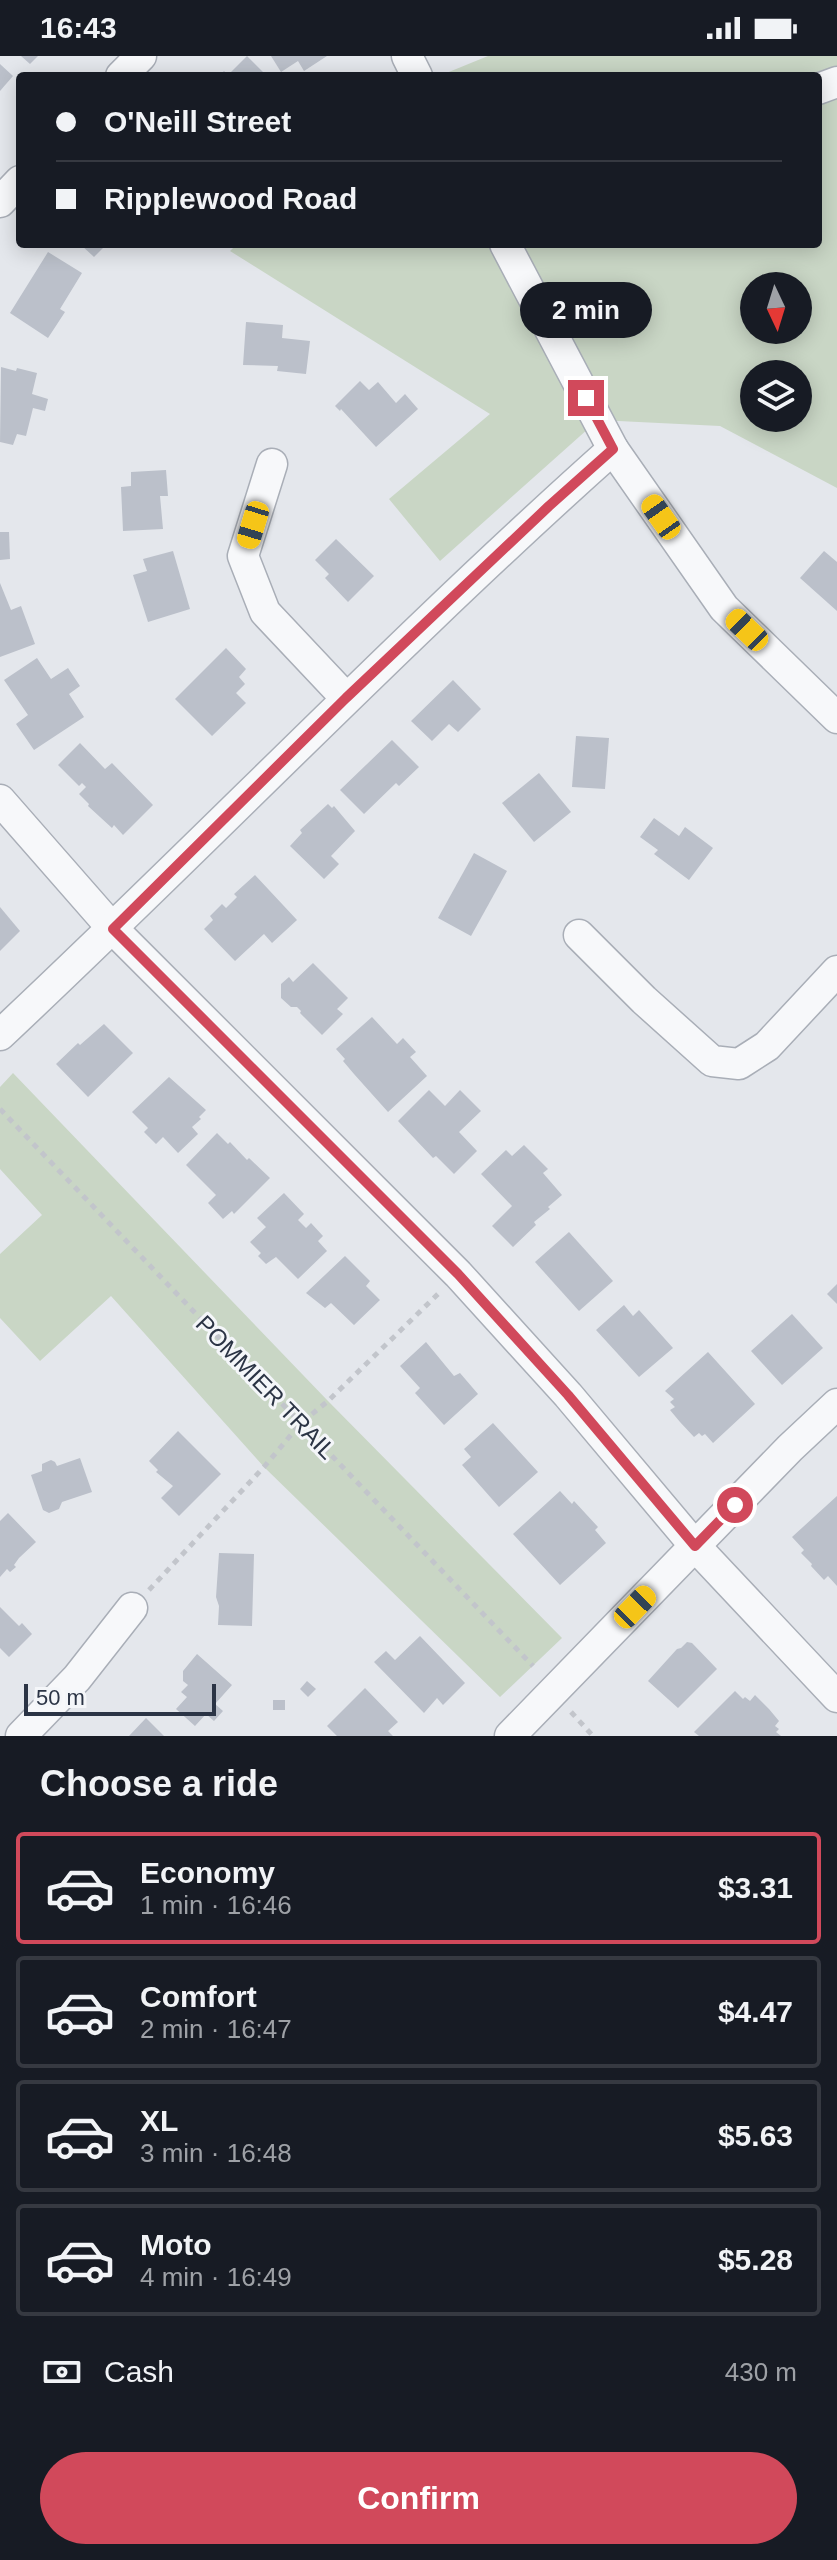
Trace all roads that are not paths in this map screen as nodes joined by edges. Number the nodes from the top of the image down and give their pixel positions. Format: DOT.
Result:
graph roads {
  1 [pos="141,56"];
  2 [pos="125,72"];
  3 [pos="16,185"];
  4 [pos="0,202"];
  5 [pos="507,248"];
  6 [pos="613,449"];
  7 [pos="272,464"];
  8 [pos="346,698"];
  9 [pos="837,718"];
  10 [pos="0,800"];
  11 [pos="113,929"];
  12 [pos="579,935"];
  13 [pos="837,971"];
  14 [pos="0,1035"];
  15 [pos="837,1404"];
  16 [pos="695,1546"];
  17 [pos="132,1608"];
  18 [pos="837,1697"];
  19 [pos="21,1736"];
  20 [pos="510,1736"];
  1 -- 2 [label="street"];
  3 -- 4 [label="street"];
  5 -- 6 [label="street"];
  6 -- 8 [label="street"];
  6 -- 9 [label="street"];
  7 -- 8 [label="street"];
  8 -- 11 [label="street"];
  10 -- 11 [label="street"];
  11 -- 14 [label="street"];
  11 -- 16 [label="street"];
  12 -- 13 [label="street"];
  15 -- 16 [label="street"];
  16 -- 18 [label="street"];
  16 -- 20 [label="street"];
  17 -- 19 [label="street"];
}
